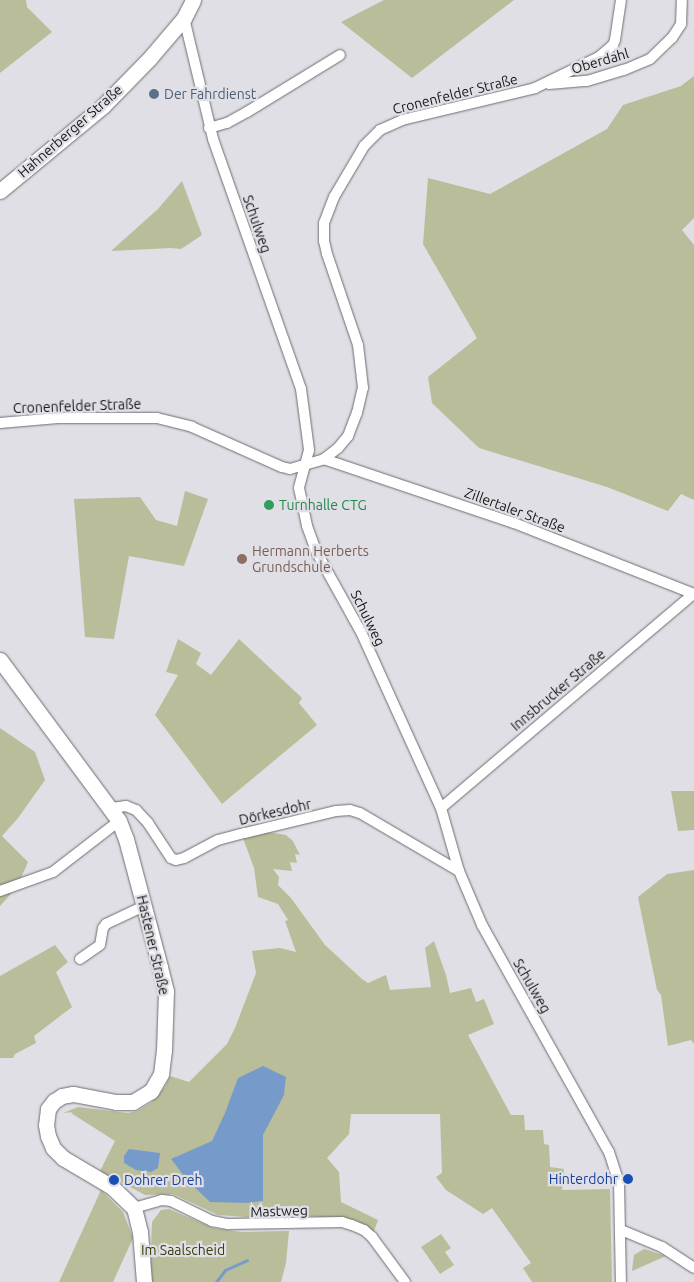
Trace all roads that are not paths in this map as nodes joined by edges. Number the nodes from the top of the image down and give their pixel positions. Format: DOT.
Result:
graph roads {
  1 [pos="193,0"];
  2 [pos="621,0"];
  3 [pos="682,0"];
  4 [pos="184,18"];
  5 [pos="340,55"];
  6 [pos="548,84"];
  7 [pos="209,128"];
  8 [pos="0,191"];
  9 [pos="0,423"];
  10 [pos="324,459"];
  11 [pos="306,464"];
  12 [pos="693,594"];
  13 [pos="0,660"];
  14 [pos="441,808"];
  15 [pos="115,815"];
  16 [pos="459,871"];
  17 [pos="0,891"];
  18 [pos="144,906"];
  19 [pos="80,959"];
  20 [pos="134,1208"];
  21 [pos="621,1230"];
  22 [pos="694,1268"];
  23 [pos="144,1282"];
  24 [pos="405,1282"];
  25 [pos="621,1282"];
  1 -- 4 [label="main road, Hahnerberger Straße"];
  2 -- 6 [label="street, Oberdahl"];
  3 -- 6 [label="street, Oberdahl"];
  4 -- 7 [label="street, Schulweg"];
  4 -- 8 [label="main road, Hahnerberger Straße"];
  5 -- 7 [label="street"];
  6 -- 10 [label="street, Cronenfelder Straße"];
  7 -- 11 [label="street, Schulweg"];
  9 -- 11 [label="street, Cronenfelder Straße"];
  10 -- 11 [label="street, Cronenfelder Straße"];
  10 -- 12 [label="street, Zillertaler Straße"];
  11 -- 14 [label="street, Schulweg"];
  12 -- 14 [label="street, Innsbrucker Straße"];
  13 -- 15 [label="main road, Hastener Straße"];
  14 -- 16 [label="street, Schulweg"];
  15 -- 16 [label="street, Dörkesdohr"];
  15 -- 17 [label="street"];
  15 -- 18 [label="main road, Hastener Straße"];
  16 -- 21 [label="street, Schulweg"];
  18 -- 19 [label="street"];
  18 -- 20 [label="main road, Hastener Straße"];
  20 -- 23 [label="main road"];
  20 -- 24 [label="street, Mastweg"];
  21 -- 22 [label="street"];
  21 -- 25 [label="street"];
}
